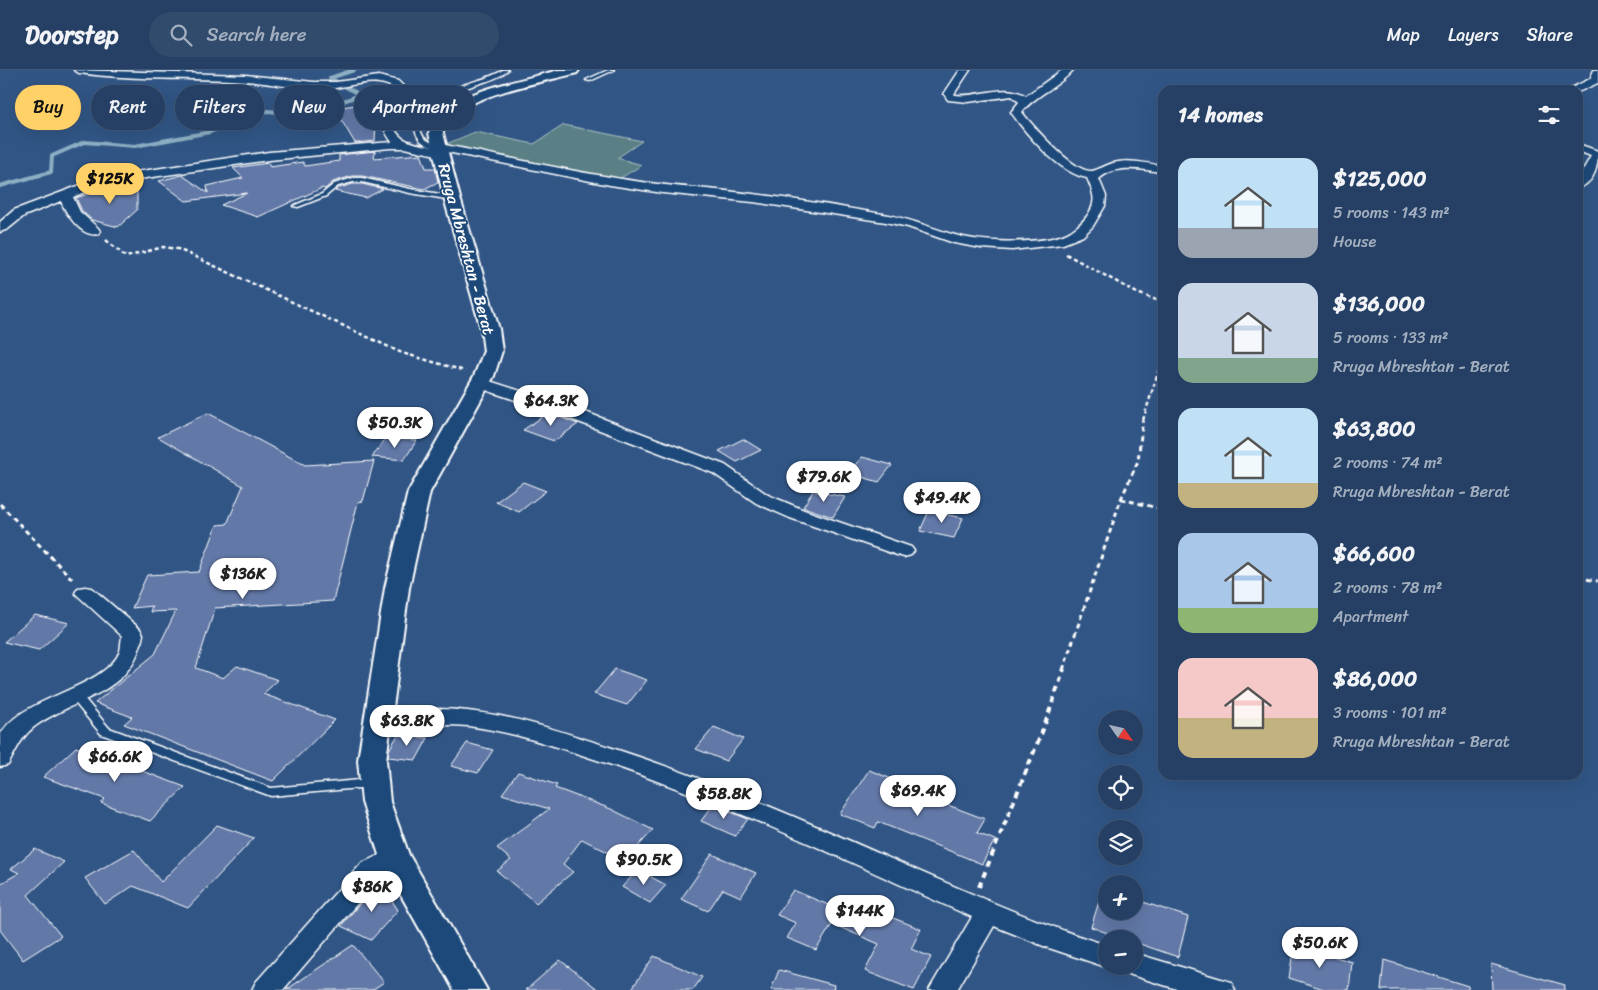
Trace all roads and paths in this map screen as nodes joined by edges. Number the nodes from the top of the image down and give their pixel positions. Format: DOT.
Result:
graph roads {
  1 [pos="79,70"];
  2 [pos="506,70"];
  3 [pos="612,70"];
  4 [pos="966,70"];
  5 [pos="1068,70"];
  6 [pos="1598,71"];
  7 [pos="580,75"];
  8 [pos="1583,86"];
  9 [pos="1025,101"];
  10 [pos="404,146"];
  11 [pos="441,149"];
  12 [pos="1583,149"];
  13 [pos="1598,155"];
  14 [pos="1158,169"];
  15 [pos="1095,175"];
  16 [pos="1583,180"];
  17 [pos="66,194"];
  18 [pos="452,198"];
  19 [pos="296,206"];
  20 [pos="0,228"];
  21 [pos="93,231"];
  22 [pos="1034,245"];
  23 [pos="1158,301"];
  24 [pos="1158,372"];
  25 [pos="482,379"];
  26 [pos="1121,499"];
  27 [pos="0,504"];
  28 [pos="1158,508"];
  29 [pos="904,551"];
  30 [pos="1583,579"];
  31 [pos="1598,581"];
  32 [pos="85,593"];
  33 [pos="75,696"];
  34 [pos="377,721"];
  35 [pos="0,759"];
  36 [pos="374,782"];
  37 [pos="395,858"];
  38 [pos="980,909"];
  39 [pos="1098,954"];
  40 [pos="1143,967"];
  41 [pos="266,990"];
  42 [pos="471,990"];
  43 [pos="943,990"];
  44 [pos="1221,990"];
  1 -- 10 [label="street"];
  2 -- 11 [label="lane"];
  3 -- 7 [label="lane"];
  4 -- 9 [label="street"];
  5 -- 9 [label="street"];
  6 -- 8 [label="street"];
  7 -- 11 [label="street, Rruga Mbreshtan - Berat"];
  9 -- 15 [label="street"];
  10 -- 11 [label="street"];
  10 -- 17 [label="street"];
  11 -- 18 [label="street, Rruga Mbreshtan - Berat"];
  11 -- 22 [label="street"];
  12 -- 13 [label="street"];
  13 -- 16 [label="street"];
  14 -- 15 [label="street"];
  15 -- 22 [label="street"];
  17 -- 20 [label="street"];
  17 -- 21 [label="street"];
  18 -- 19 [label="lane"];
  18 -- 25 [label="street, Rruga Mbreshtan - Berat"];
  21 -- 25 [label="path"];
  22 -- 23 [label="path"];
  24 -- 26 [label="path"];
  25 -- 29 [label="street"];
  25 -- 34 [label="street, Rruga Mbreshtan - Berat"];
  26 -- 28 [label="path"];
  26 -- 38 [label="path"];
  27 -- 32 [label="path"];
  30 -- 31 [label="path"];
  32 -- 33 [label="street"];
  33 -- 35 [label="street"];
  33 -- 36 [label="lane"];
  34 -- 36 [label="street, Rruga Mbreshtan - Berat"];
  34 -- 38 [label="street"];
  36 -- 37 [label="street, Rruga Mbreshtan - Berat"];
  37 -- 41 [label="street"];
  37 -- 42 [label="street, Rruga Mbreshtan - Berat"];
  38 -- 39 [label="street"];
  38 -- 43 [label="street"];
  40 -- 44 [label="street"];
}
